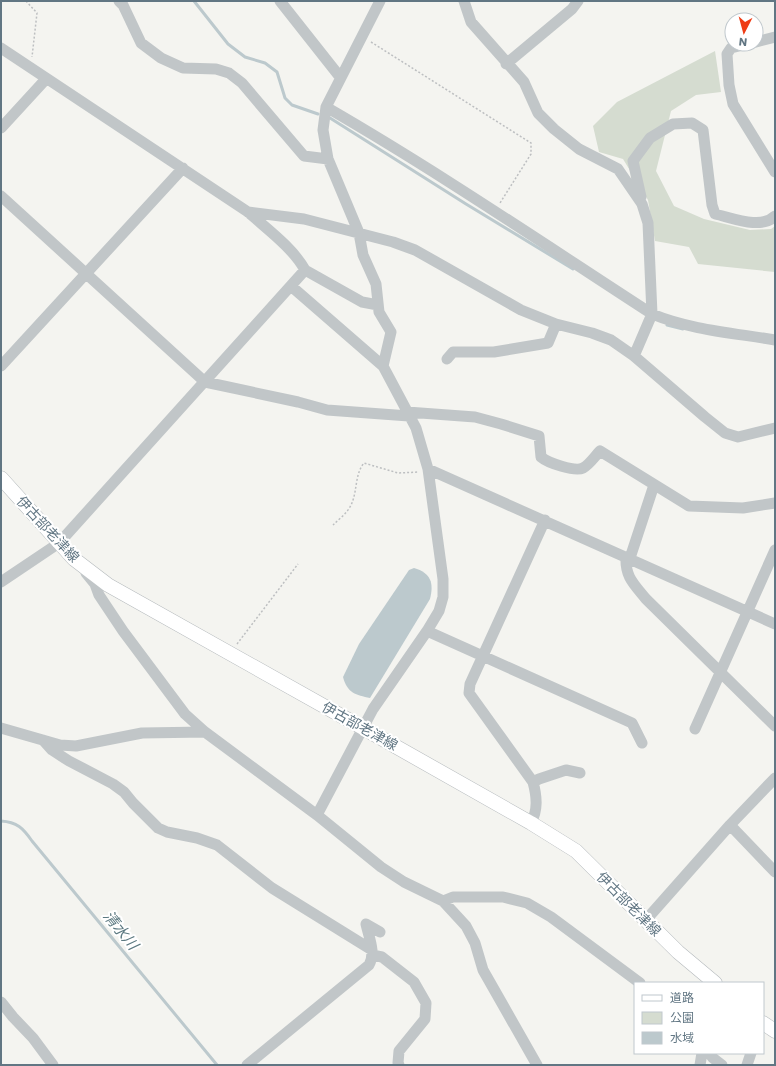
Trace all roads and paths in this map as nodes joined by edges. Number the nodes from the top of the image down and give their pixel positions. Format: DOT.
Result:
graph roads {
  1 [pos="26,1"];
  2 [pos="119,1"];
  3 [pos="280,1"];
  4 [pos="380,1"];
  5 [pos="464,1"];
  6 [pos="578,1"];
  7 [pos="362,36"];
  8 [pos="775,37"];
  9 [pos="764,40"];
  10 [pos="1,48"];
  11 [pos="728,52"];
  12 [pos="506,64"];
  13 [pos="31,68"];
  14 [pos="340,77"];
  15 [pos="46,79"];
  16 [pos="326,108"];
  17 [pos="1,128"];
  18 [pos="328,159"];
  19 [pos="183,168"];
  20 [pos="775,172"];
  21 [pos="1,196"];
  22 [pos="642,204"];
  23 [pos="495,211"];
  24 [pos="248,212"];
  25 [pos="775,216"];
  26 [pos="360,233"];
  27 [pos="305,270"];
  28 [pos="86,273"];
  29 [pos="291,286"];
  30 [pos="378,305"];
  31 [pos="652,314"];
  32 [pos="556,324"];
  33 [pos="775,340"];
  34 [pos="634,356"];
  35 [pos="447,359"];
  36 [pos="1,366"];
  37 [pos="384,366"];
  38 [pos="205,382"];
  39 [pos="408,414"];
  40 [pos="775,428"];
  41 [pos="428,469"];
  42 [pos="1,478"];
  43 [pos="654,485"];
  44 [pos="775,503"];
  45 [pos="545,520"];
  46 [pos="333,525"];
  47 [pos="59,543"];
  48 [pos="775,550"];
  49 [pos="628,557"];
  50 [pos="74,560"];
  51 [pos="298,564"];
  52 [pos="1,582"];
  53 [pos="748,611"];
  54 [pos="775,624"];
  55 [pos="427,631"];
  56 [pos="230,653"];
  57 [pos="483,656"];
  58 [pos="719,672"];
  59 [pos="775,726"];
  60 [pos="1,728"];
  61 [pos="363,728"];
  62 [pos="695,729"];
  63 [pos="205,732"];
  64 [pos="43,740"];
  65 [pos="642,743"];
  66 [pos="580,773"];
  67 [pos="775,778"];
  68 [pos="533,782"];
  69 [pos="316,815"];
  70 [pos="531,823"];
  71 [pos="730,825"];
  72 [pos="775,872"];
  73 [pos="444,902"];
  74 [pos="645,921"];
  75 [pos="380,932"];
  76 [pos="372,953"];
  77 [pos="639,982"];
  78 [pos="714,982"];
  79 [pos="1,1002"];
  80 [pos="764,1024"];
  81 [pos="775,1031"];
  82 [pos="702,1054"];
  83 [pos="710,1054"];
  84 [pos="751,1054"];
  85 [pos="53,1065"];
  86 [pos="247,1065"];
  87 [pos="399,1065"];
  88 [pos="537,1065"];
  89 [pos="700,1065"];
  90 [pos="722,1065"];
  91 [pos="747,1065"];
  1 -- 13 [label="path"];
  2 -- 18 [label="street"];
  3 -- 14 [label="street"];
  4 -- 7 [label="street"];
  5 -- 12 [label="street"];
  6 -- 12 [label="street"];
  7 -- 14 [label="street"];
  7 -- 23 [label="path"];
  8 -- 9 [label="street"];
  10 -- 13 [label="street"];
  11 -- 20 [label="street"];
  12 -- 22 [label="street"];
  13 -- 15 [label="street"];
  14 -- 16 [label="street"];
  15 -- 17 [label="street"];
  15 -- 19 [label="street"];
  16 -- 18 [label="street"];
  16 -- 23 [label="street"];
  18 -- 26 [label="street"];
  19 -- 24 [label="street"];
  19 -- 28 [label="street"];
  21 -- 28 [label="street"];
  22 -- 25 [label="street"];
  22 -- 31 [label="street"];
  23 -- 31 [label="street"];
  24 -- 26 [label="street"];
  24 -- 27 [label="street"];
  26 -- 30 [label="street"];
  26 -- 32 [label="street"];
  27 -- 29 [label="street"];
  27 -- 30 [label="street"];
  28 -- 36 [label="street"];
  28 -- 38 [label="street"];
  29 -- 37 [label="street"];
  29 -- 38 [label="street"];
  30 -- 37 [label="street"];
  31 -- 33 [label="street"];
  31 -- 34 [label="street"];
  32 -- 34 [label="street"];
  32 -- 35 [label="street"];
  34 -- 40 [label="street"];
  37 -- 39 [label="street"];
  38 -- 39 [label="street"];
  38 -- 47 [label="street"];
  39 -- 41 [label="street"];
  39 -- 43 [label="street"];
  41 -- 45 [label="street"];
  41 -- 46 [label="path"];
  41 -- 55 [label="street"];
  42 -- 47 [label="main road, 伊古部老津線"];
  43 -- 44 [label="street"];
  43 -- 49 [label="street"];
  45 -- 49 [label="street"];
  45 -- 57 [label="street"];
  47 -- 50 [label="main road, 伊古部老津線"];
  47 -- 52 [label="street"];
  48 -- 53 [label="street"];
  49 -- 53 [label="street"];
  49 -- 58 [label="street"];
  50 -- 56 [label="main road, 伊古部老津線"];
  50 -- 63 [label="street"];
  51 -- 56 [label="path"];
  53 -- 54 [label="street"];
  53 -- 58 [label="street"];
  55 -- 57 [label="street"];
  55 -- 61 [label="street"];
  56 -- 61 [label="main road, 伊古部老津線"];
  57 -- 65 [label="street"];
  57 -- 68 [label="street"];
  58 -- 59 [label="street"];
  58 -- 62 [label="street"];
  60 -- 64 [label="street"];
  61 -- 69 [label="street"];
  61 -- 70 [label="main road, 伊古部老津線"];
  63 -- 64 [label="street"];
  63 -- 69 [label="street"];
  64 -- 76 [label="street"];
  66 -- 68 [label="street"];
  67 -- 71 [label="street"];
  68 -- 70 [label="street"];
  69 -- 73 [label="street"];
  70 -- 74 [label="main road, 伊古部老津線"];
  71 -- 72 [label="street"];
  71 -- 74 [label="street"];
  73 -- 77 [label="street"];
  73 -- 88 [label="street"];
  74 -- 78 [label="main road, 伊古部老津線"];
  75 -- 76 [label="street"];
  76 -- 86 [label="street"];
  76 -- 87 [label="street"];
  79 -- 85 [label="street"];
  80 -- 81 [label="main road"];
  82 -- 89 [label="street"];
  83 -- 90 [label="street"];
  84 -- 91 [label="street"];
}
